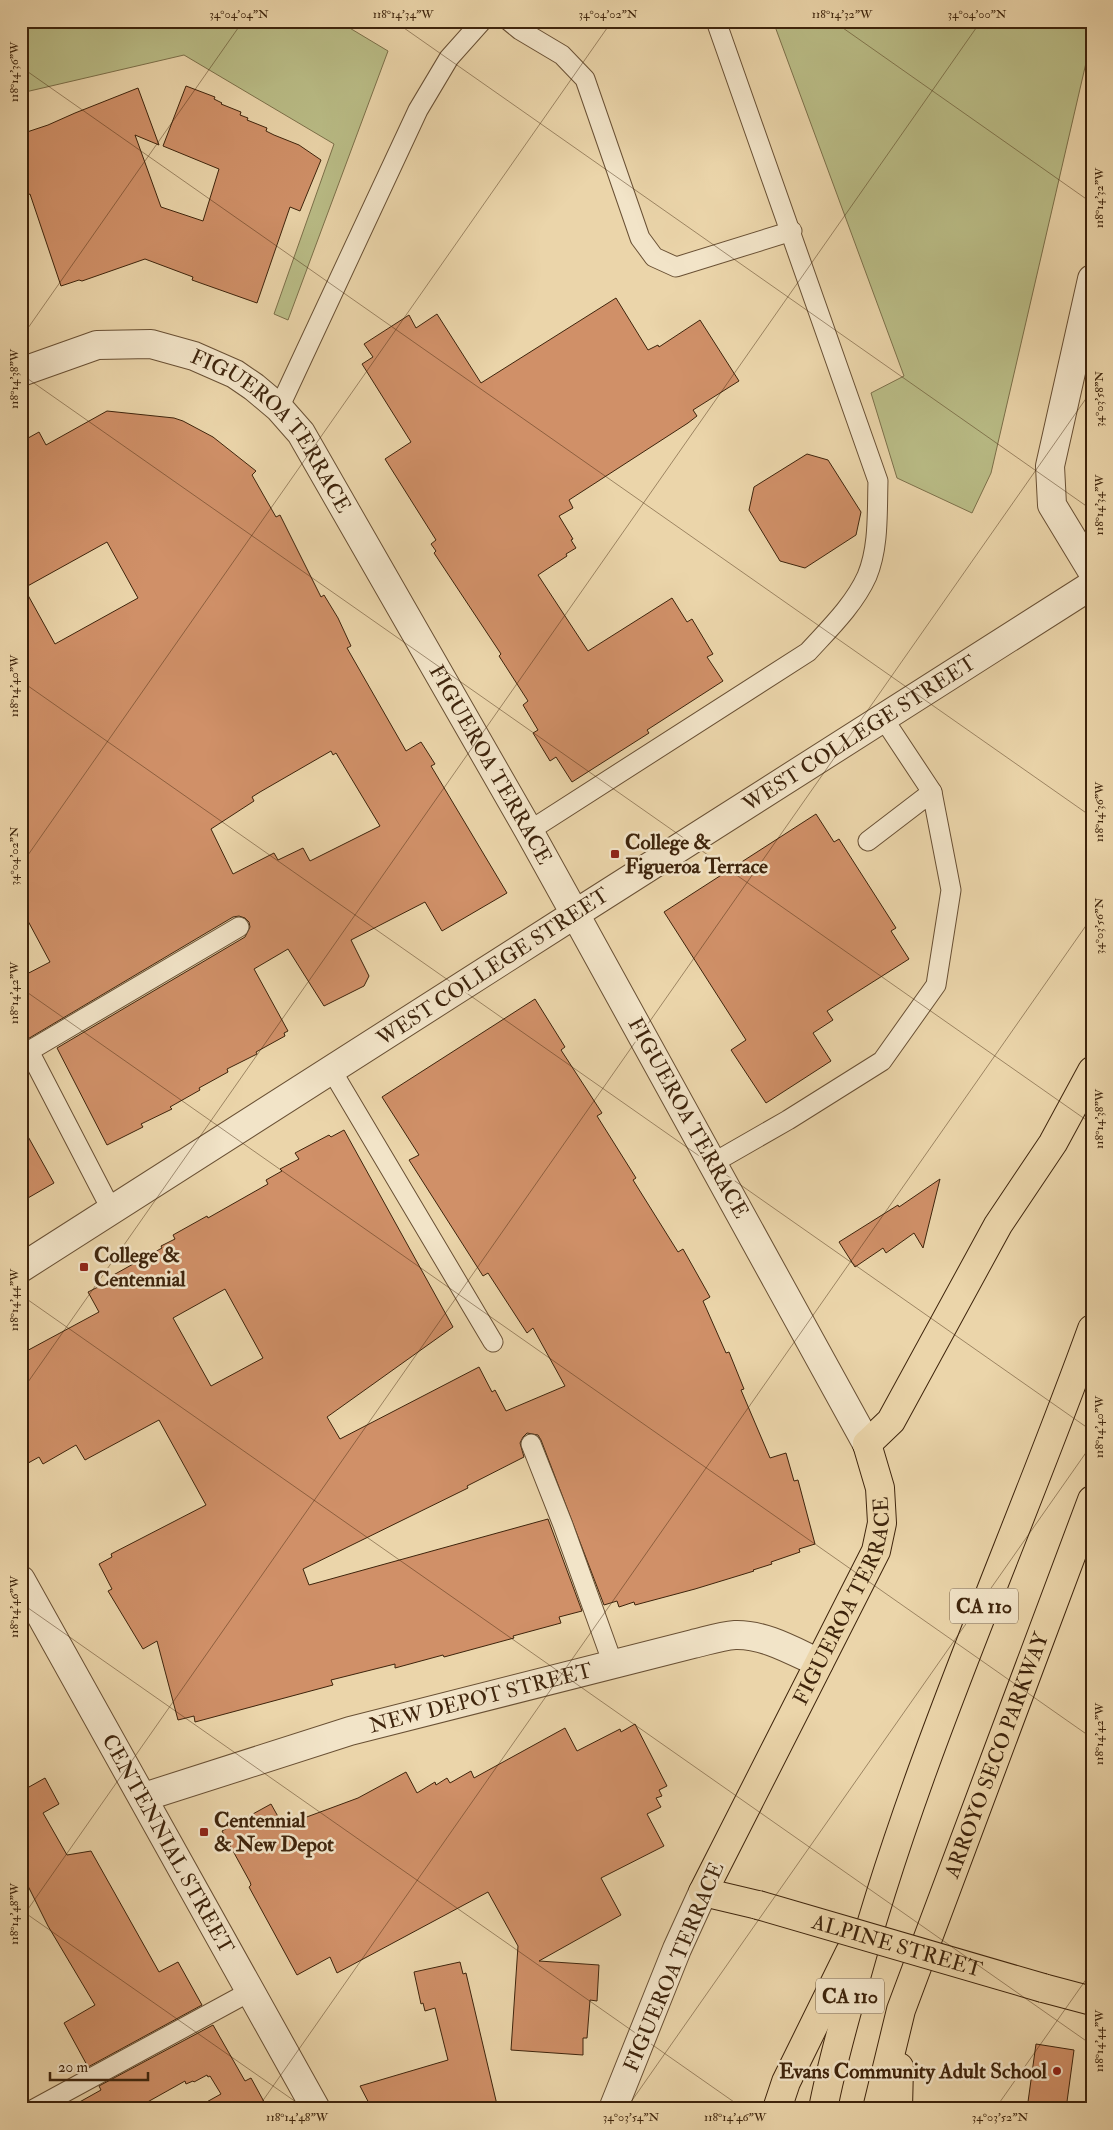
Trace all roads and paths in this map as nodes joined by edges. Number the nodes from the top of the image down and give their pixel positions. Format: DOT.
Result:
graph roads {
  1 [pos="482,21"];
  2 [pos="508,21"];
  3 [pos="716,21"];
  4 [pos="792,231"];
  5 [pos="1092,280"];
  6 [pos="21,372"];
  7 [pos="279,408"];
  8 [pos="1092,571"];
  9 [pos="1092,585"];
  10 [pos="883,718"];
  11 [pos="932,792"];
  12 [pos="529,830"];
  13 [pos="868,841"];
  14 [pos="575,914"];
  15 [pos="239,927"];
  16 [pos="332,1071"];
  17 [pos="1092,1071"];
  18 [pos="713,1163"];
  19 [pos="112,1211"];
  20 [pos="21,1268"];
  21 [pos="1092,1329"];
  22 [pos="493,1342"];
  23 [pos="531,1444"];
  24 [pos="867,1444"];
  25 [pos="1092,1500"];
  26 [pos="21,1580"];
  27 [pos="819,1663"];
  28 [pos="613,1664"];
  29 [pos="144,1797"];
  30 [pos="882,1885"];
  31 [pos="703,1892"];
  32 [pos="251,1992"];
  33 [pos="1092,2001"];
  34 [pos="901,2010"];
  35 [pos="21,2104"];
  36 [pos="24,2109"];
  37 [pos="34,2109"];
  38 [pos="316,2109"];
  39 [pos="613,2109"];
  40 [pos="777,2109"];
  41 [pos="823,2109"];
  42 [pos="877,2109"];
  43 [pos="898,2109"];
  1 -- 7 [label="lane"];
  2 -- 4 [label="lane"];
  3 -- 4 [label="lane"];
  4 -- 12 [label="lane"];
  5 -- 8 [label="street"];
  6 -- 7 [label="street, FIGUEROA TERRACE"];
  7 -- 12 [label="street, FIGUEROA TERRACE"];
  9 -- 10 [label="street, WEST COLLEGE STREET"];
  10 -- 11 [label="lane"];
  10 -- 14 [label="street, WEST COLLEGE STREET"];
  11 -- 13 [label="lane"];
  11 -- 18 [label="lane"];
  12 -- 14 [label="street, FIGUEROA TERRACE"];
  14 -- 16 [label="street, WEST COLLEGE STREET"];
  14 -- 18 [label="street, FIGUEROA TERRACE"];
  15 -- 19 [label="lane"];
  16 -- 19 [label="street, WEST COLLEGE STREET"];
  16 -- 22 [label="lane"];
  17 -- 24 [label="main road"];
  18 -- 24 [label="street, FIGUEROA TERRACE"];
  19 -- 20 [label="street, WEST COLLEGE STREET"];
  21 -- 30 [label="main road, CA 110"];
  23 -- 28 [label="lane"];
  24 -- 27 [label="main road, FIGUEROA TERRACE"];
  25 -- 34 [label="main road, ARROYO SECO PARKWAY / CA 110"];
  26 -- 29 [label="street, CENTENNIAL STREET"];
  27 -- 28 [label="street, NEW DEPOT STREET"];
  27 -- 31 [label="main road, FIGUEROA TERRACE"];
  28 -- 29 [label="street, NEW DEPOT STREET"];
  29 -- 32 [label="street, CENTENNIAL STREET"];
  30 -- 40 [label="main road"];
  30 -- 41 [label="main road, CA 110"];
  31 -- 33 [label="main road, ALPINE STREET, bridge"];
  31 -- 39 [label="street, FIGUEROA TERRACE"];
  32 -- 37 [label="lane"];
  32 -- 38 [label="street, CENTENNIAL STREET"];
  34 -- 42 [label="main road, CA 110"];
  34 -- 43 [label="main road"];
  35 -- 36 [label="lane"];
}
